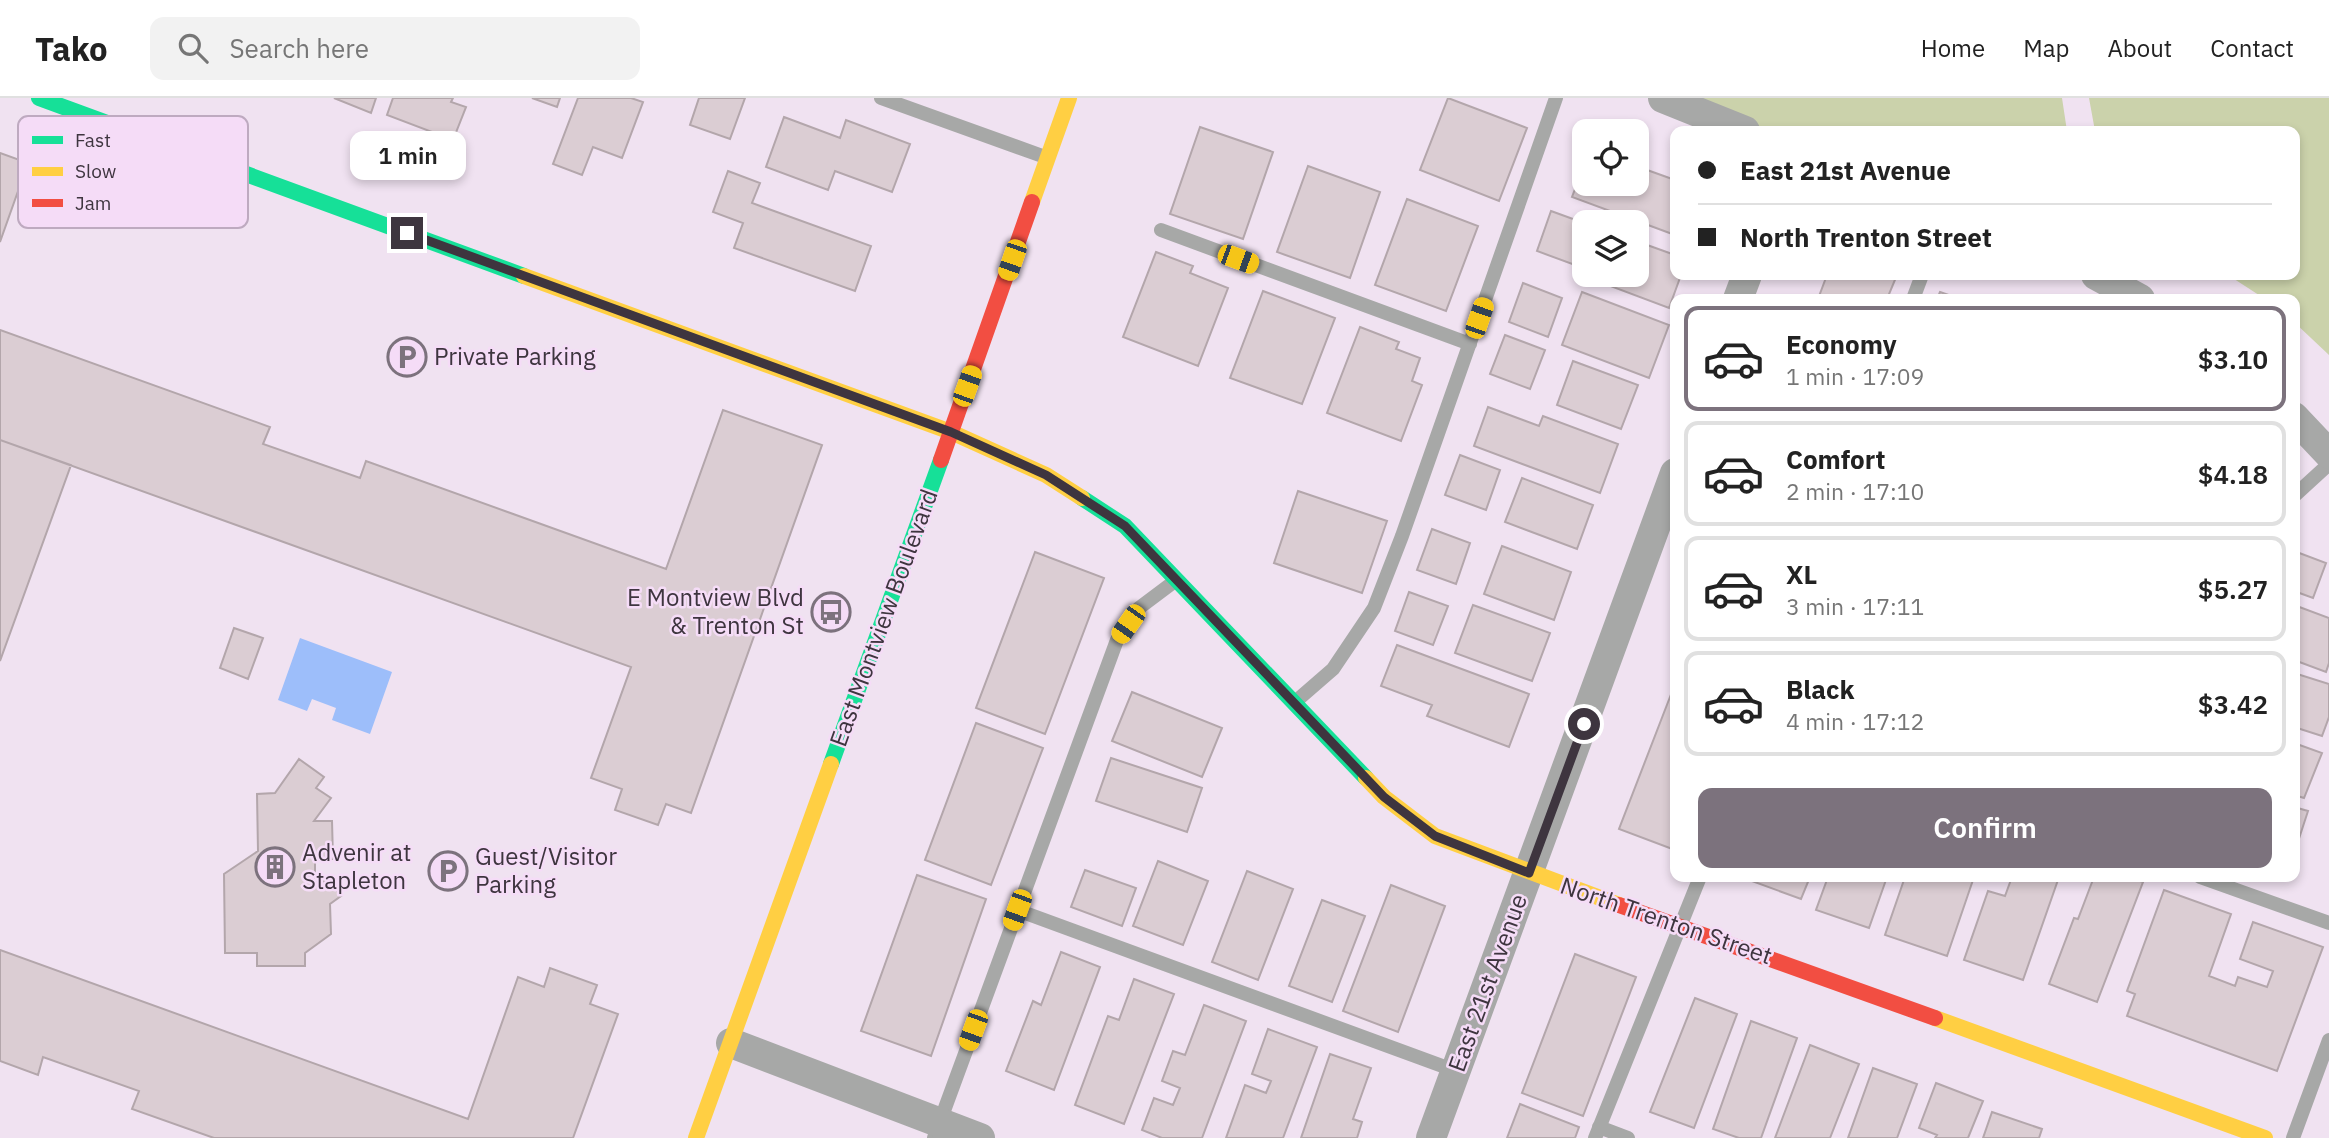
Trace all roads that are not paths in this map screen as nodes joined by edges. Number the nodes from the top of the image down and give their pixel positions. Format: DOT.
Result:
graph roads {
  1 [pos="39,98"];
  2 [pos="881,98"];
  3 [pos="1069,98"];
  4 [pos="1556,98"];
  5 [pos="1663,98"];
  6 [pos="88,116"];
  7 [pos="1733,126"];
  8 [pos="1048,158"];
  9 [pos="248,175"];
  10 [pos="1161,230"];
  11 [pos="2105,280"];
  12 [pos="2131,294"];
  13 [pos="1470,344"];
  14 [pos="2300,423"];
  15 [pos="951,432"];
  16 [pos="2329,454"];
  17 [pos="2329,464"];
  18 [pos="1670,487"];
  19 [pos="2300,491"];
  20 [pos="1177,580"];
  21 [pos="1294,703"];
  22 [pos="1529,873"];
  23 [pos="1698,882"];
  24 [pos="2214,882"];
  25 [pos="1017,910"];
  26 [pos="2329,923"];
  27 [pos="1682,926"];
  28 [pos="2329,1040"];
  29 [pos="731,1043"];
  30 [pos="1456,1071"];
  31 [pos="937,1130"];
  32 [pos="1597,1133"];
  33 [pos="696,1138"];
  34 [pos="980,1138"];
  35 [pos="1431,1138"];
  36 [pos="1628,1138"];
  37 [pos="2265,1138"];
  38 [pos="2293,1138"];
  1 -- 6 [label="street, North Trenton Street"];
  2 -- 8 [label="lane"];
  3 -- 8 [label="street, East Montview Boulevard"];
  4 -- 13 [label="lane"];
  5 -- 7 [label="street"];
  8 -- 15 [label="street, East Montview Boulevard"];
  9 -- 15 [label="street, North Trenton Street"];
  10 -- 13 [label="lane"];
  11 -- 12 [label="street"];
  13 -- 21 [label="lane"];
  14 -- 16 [label="street"];
  15 -- 20 [label="street, North Trenton Street"];
  15 -- 29 [label="street, East Montview Boulevard"];
  17 -- 19 [label="lane"];
  18 -- 22 [label="street, East 21st Avenue"];
  20 -- 21 [label="street, North Trenton Street"];
  20 -- 25 [label="lane"];
  21 -- 22 [label="street, North Trenton Street"];
  22 -- 27 [label="street, North Trenton Street"];
  22 -- 30 [label="street, East 21st Avenue"];
  23 -- 27 [label="lane"];
  24 -- 26 [label="lane"];
  25 -- 30 [label="lane"];
  25 -- 31 [label="lane"];
  27 -- 32 [label="lane"];
  27 -- 37 [label="street, North Trenton Street"];
  28 -- 38 [label="lane"];
  29 -- 31 [label="street"];
  29 -- 33 [label="street, East Montview Boulevard"];
  30 -- 35 [label="street, East 21st Avenue"];
  31 -- 34 [label="street"];
  32 -- 36 [label="lane"];
}
